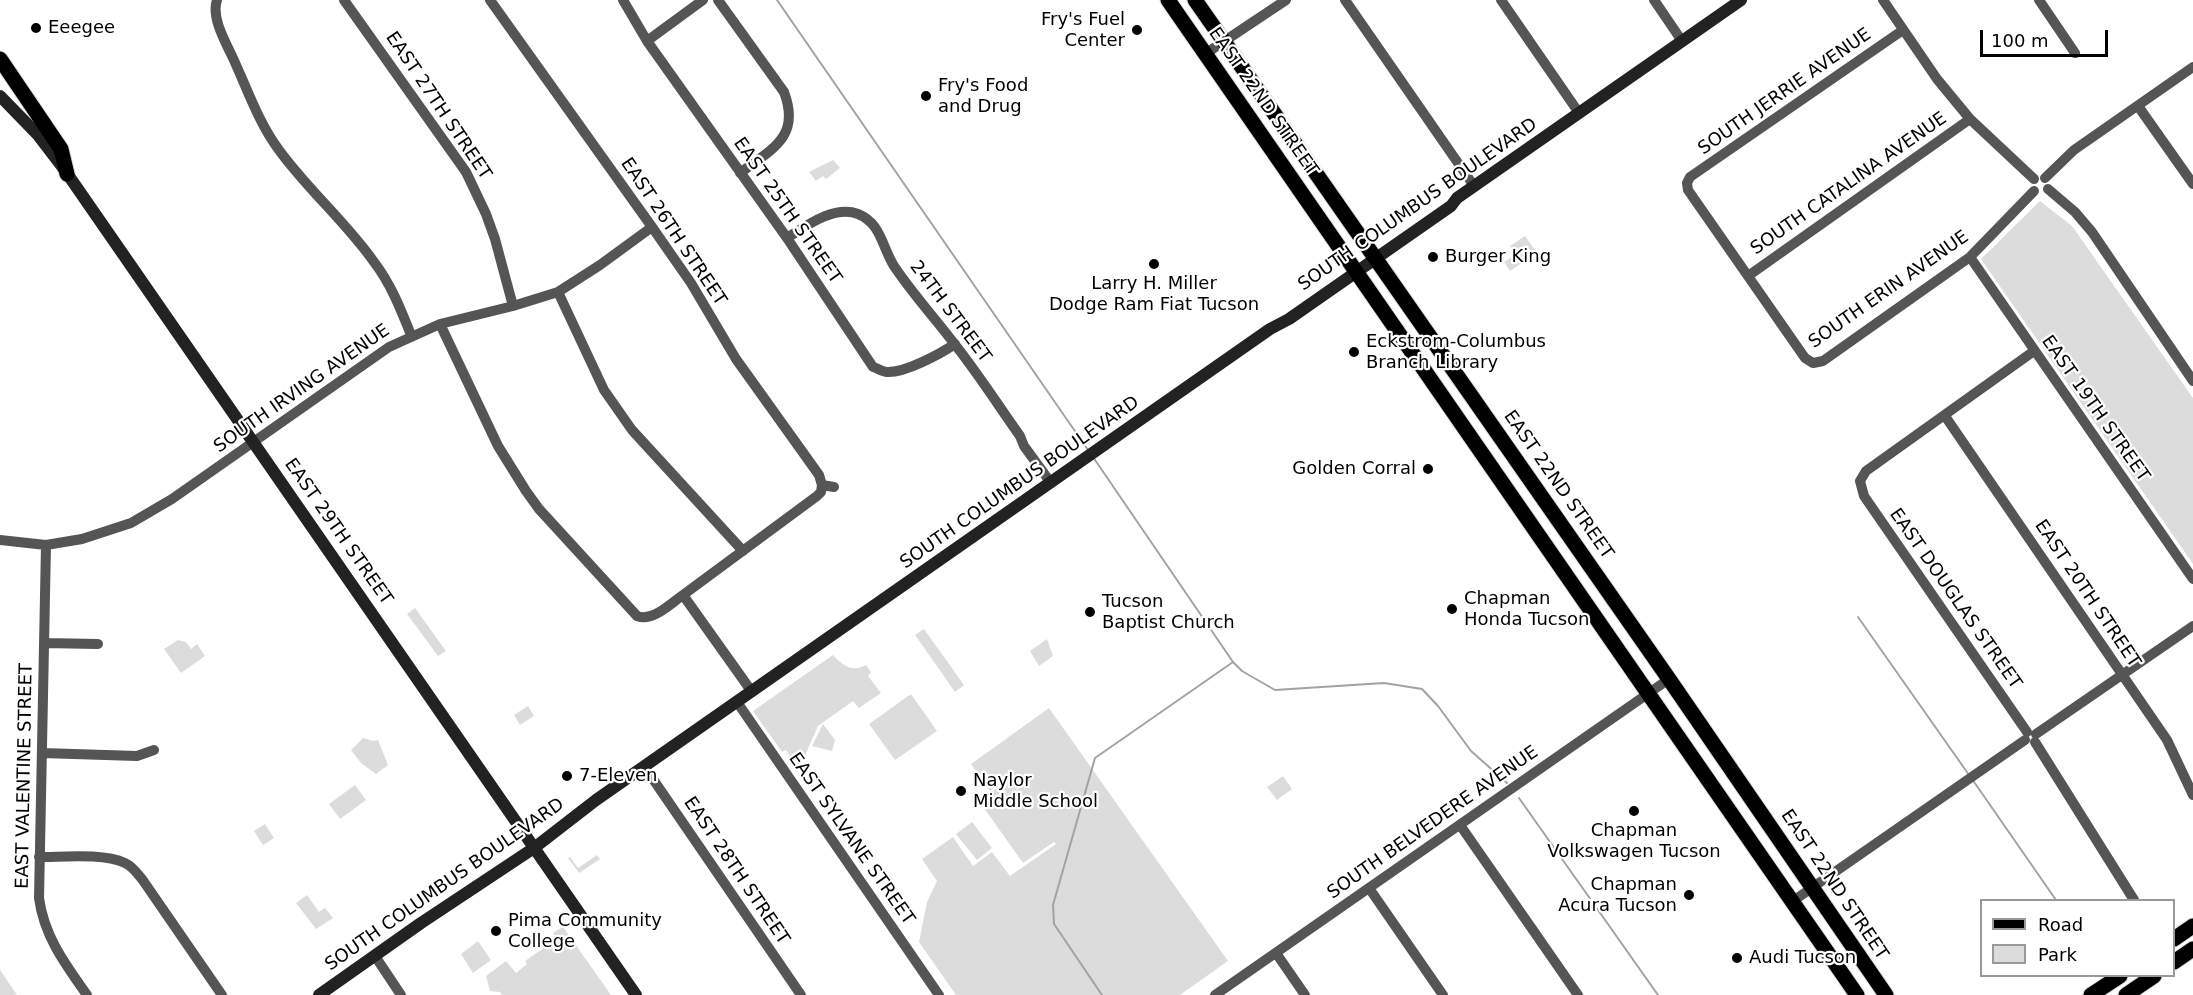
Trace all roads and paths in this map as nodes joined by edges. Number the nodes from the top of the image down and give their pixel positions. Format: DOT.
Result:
graph roads {
  1 [pos="217,0"];
  2 [pos="344,0"];
  3 [pos="490,0"];
  4 [pos="623,0"];
  5 [pos="703,0"];
  6 [pos="718,0"];
  7 [pos="1168,0"];
  8 [pos="1195,0"];
  9 [pos="1286,0"];
  10 [pos="1345,0"];
  11 [pos="1501,0"];
  12 [pos="1654,0"];
  13 [pos="1741,0"];
  14 [pos="1882,0"];
  15 [pos="2039,0"];
  16 [pos="1904,30"];
  17 [pos="647,41"];
  18 [pos="1682,41"];
  19 [pos="1223,42"];
  20 [pos="2075,53"];
  21 [pos="1205,54"];
  22 [pos="0,60"];
  23 [pos="2193,67"];
  24 [pos="0,96"];
  25 [pos="2138,105"];
  26 [pos="1580,113"];
  27 [pos="1970,119"];
  28 [pos="740,172"];
  29 [pos="67,174"];
  30 [pos="2043,182"];
  31 [pos="2193,184"];
  32 [pos="1474,186"];
  33 [pos="652,227"];
  34 [pos="787,238"];
  35 [pos="1970,257"];
  36 [pos="1375,259"];
  37 [pos="1357,271"];
  38 [pos="1748,276"];
  39 [pos="558,292"];
  40 [pos="513,306"];
  41 [pos="440,324"];
  42 [pos="411,335"];
  43 [pos="955,344"];
  44 [pos="2034,351"];
  45 [pos="2193,381"];
  46 [pos="1945,416"];
  47 [pos="254,442"];
  48 [pos="1053,481"];
  49 [pos="822,485"];
  50 [pos="834,487"];
  51 [pos="0,540"];
  52 [pos="45,545"];
  53 [pos="743,551"];
  54 [pos="2193,579"];
  55 [pos="683,595"];
  56 [pos="2193,626"];
  57 [pos="44,643"];
  58 [pos="98,644"];
  59 [pos="2122,675"];
  60 [pos="1669,679"];
  61 [pos="752,692"];
  62 [pos="1649,693"];
  63 [pos="737,702"];
  64 [pos="2031,737"];
  65 [pos="154,750"];
  66 [pos="42,753"];
  67 [pos="644,766"];
  68 [pos="2193,795"];
  69 [pos="1460,825"];
  70 [pos="534,848"];
  71 [pos="39,857"];
  72 [pos="1812,887"];
  73 [pos="1369,888"];
  74 [pos="2133,899"];
  75 [pos="1792,901"];
  76 [pos="2193,926"];
  77 [pos="2175,938"];
  78 [pos="2193,949"];
  79 [pos="1276,953"];
  80 [pos="375,956"];
  81 [pos="2175,960"];
  82 [pos="2117,977"];
  83 [pos="2151,977"];
  84 [pos="87,995"];
  85 [pos="222,995"];
  86 [pos="319,995"];
  87 [pos="401,995"];
  88 [pos="636,995"];
  89 [pos="801,995"];
  90 [pos="939,995"];
  91 [pos="1215,995"];
  92 [pos="1305,995"];
  93 [pos="1443,995"];
  94 [pos="1578,995"];
  95 [pos="1857,995"];
  96 [pos="1886,995"];
  97 [pos="2091,995"];
  98 [pos="2126,995"];
  1 -- 42 [label="street"];
  2 -- 40 [label="street, EAST 27TH STREET"];
  3 -- 33 [label="street, EAST 26TH STREET"];
  4 -- 17 [label="street, EAST 25TH STREET"];
  5 -- 17 [label="street"];
  6 -- 28 [label="street"];
  7 -- 21 [label="main road, EAST 22ND STREET"];
  8 -- 19 [label="main road, EAST 22ND STREET"];
  9 -- 19 [label="street"];
  10 -- 32 [label="street"];
  11 -- 26 [label="street"];
  12 -- 18 [label="street"];
  13 -- 18 [label="street, SOUTH COLUMBUS BOULEVARD"];
  14 -- 16 [label="street"];
  15 -- 20 [label="street"];
  16 -- 27 [label="street"];
  16 -- 38 [label="street, SOUTH JERRIE AVENUE"];
  17 -- 28 [label="street, EAST 25TH STREET"];
  18 -- 26 [label="street, SOUTH COLUMBUS BOULEVARD"];
  19 -- 21 [label="street"];
  19 -- 36 [label="main road, EAST 22ND STREET"];
  21 -- 37 [label="main road, EAST 22ND STREET"];
  22 -- 29 [label="main road"];
  23 -- 25 [label="street"];
  24 -- 29 [label="street, EAST 29TH STREET"];
  25 -- 30 [label="street"];
  25 -- 31 [label="street"];
  26 -- 32 [label="street, SOUTH COLUMBUS BOULEVARD"];
  27 -- 30 [label="street"];
  27 -- 38 [label="street, SOUTH CATALINA AVENUE"];
  28 -- 34 [label="street, EAST 25TH STREET"];
  29 -- 47 [label="street, EAST 29TH STREET"];
  30 -- 35 [label="street, SOUTH ERIN AVENUE"];
  30 -- 45 [label="street"];
  32 -- 36 [label="street, SOUTH COLUMBUS BOULEVARD"];
  33 -- 39 [label="street, SOUTH IRVING AVENUE"];
  33 -- 49 [label="street, EAST 26TH STREET"];
  34 -- 43 [label="street, 24TH STREET"];
  34 -- 43 [label="street, EAST 25TH STREET"];
  35 -- 38 [label="street, SOUTH ERIN AVENUE"];
  35 -- 44 [label="street, EAST 19TH STREET"];
  36 -- 37 [label="street, SOUTH COLUMBUS BOULEVARD"];
  36 -- 60 [label="main road, EAST 22ND STREET"];
  37 -- 48 [label="street, SOUTH COLUMBUS BOULEVARD"];
  37 -- 62 [label="main road, EAST 22ND STREET"];
  39 -- 40 [label="street, SOUTH IRVING AVENUE"];
  39 -- 53 [label="street"];
  40 -- 41 [label="street, SOUTH IRVING AVENUE"];
  41 -- 42 [label="street, SOUTH IRVING AVENUE"];
  41 -- 55 [label="street"];
  42 -- 47 [label="street, SOUTH IRVING AVENUE"];
  43 -- 48 [label="street, 24TH STREET"];
  44 -- 46 [label="street"];
  44 -- 54 [label="street, EAST 19TH STREET"];
  46 -- 59 [label="street, EAST 20TH STREET"];
  46 -- 64 [label="street, EAST DOUGLAS STREET"];
  47 -- 52 [label="street, SOUTH IRVING AVENUE"];
  47 -- 70 [label="street, EAST 29TH STREET"];
  48 -- 61 [label="street, SOUTH COLUMBUS BOULEVARD"];
  49 -- 50 [label="street"];
  49 -- 53 [label="street"];
  51 -- 52 [label="street, SOUTH IRVING AVENUE"];
  52 -- 57 [label="street, EAST VALENTINE STREET"];
  53 -- 55 [label="street"];
  55 -- 61 [label="street"];
  56 -- 59 [label="street"];
  57 -- 58 [label="street"];
  57 -- 66 [label="street, EAST VALENTINE STREET"];
  59 -- 64 [label="street"];
  59 -- 68 [label="street, EAST 20TH STREET"];
  60 -- 62 [label="street, SOUTH BELVEDERE AVENUE"];
  60 -- 72 [label="main road, EAST 22ND STREET"];
  61 -- 63 [label="street, SOUTH COLUMBUS BOULEVARD"];
  62 -- 69 [label="street, SOUTH BELVEDERE AVENUE"];
  62 -- 75 [label="main road, EAST 22ND STREET"];
  63 -- 67 [label="street, SOUTH COLUMBUS BOULEVARD"];
  63 -- 90 [label="street, EAST SYLVANE STREET"];
  64 -- 72 [label="street"];
  64 -- 74 [label="street, EAST DOUGLAS STREET"];
  65 -- 66 [label="street"];
  66 -- 71 [label="street, EAST VALENTINE STREET"];
  67 -- 70 [label="street, SOUTH COLUMBUS BOULEVARD"];
  67 -- 89 [label="street, EAST 28TH STREET"];
  69 -- 73 [label="street, SOUTH BELVEDERE AVENUE"];
  69 -- 94 [label="street"];
  70 -- 80 [label="street, SOUTH COLUMBUS BOULEVARD"];
  70 -- 88 [label="street, EAST 29TH STREET"];
  71 -- 84 [label="street, EAST VALENTINE STREET"];
  71 -- 85 [label="street"];
  72 -- 75 [label="street"];
  72 -- 96 [label="main road, EAST 22ND STREET"];
  73 -- 79 [label="street, SOUTH BELVEDERE AVENUE"];
  73 -- 93 [label="street"];
  75 -- 95 [label="main road, EAST 22ND STREET"];
  76 -- 77 [label="main road"];
  78 -- 81 [label="main road"];
  79 -- 91 [label="street, SOUTH BELVEDERE AVENUE"];
  79 -- 92 [label="street"];
  80 -- 86 [label="street, SOUTH COLUMBUS BOULEVARD"];
  80 -- 87 [label="street"];
  82 -- 97 [label="main road"];
  83 -- 98 [label="main road"];
}
